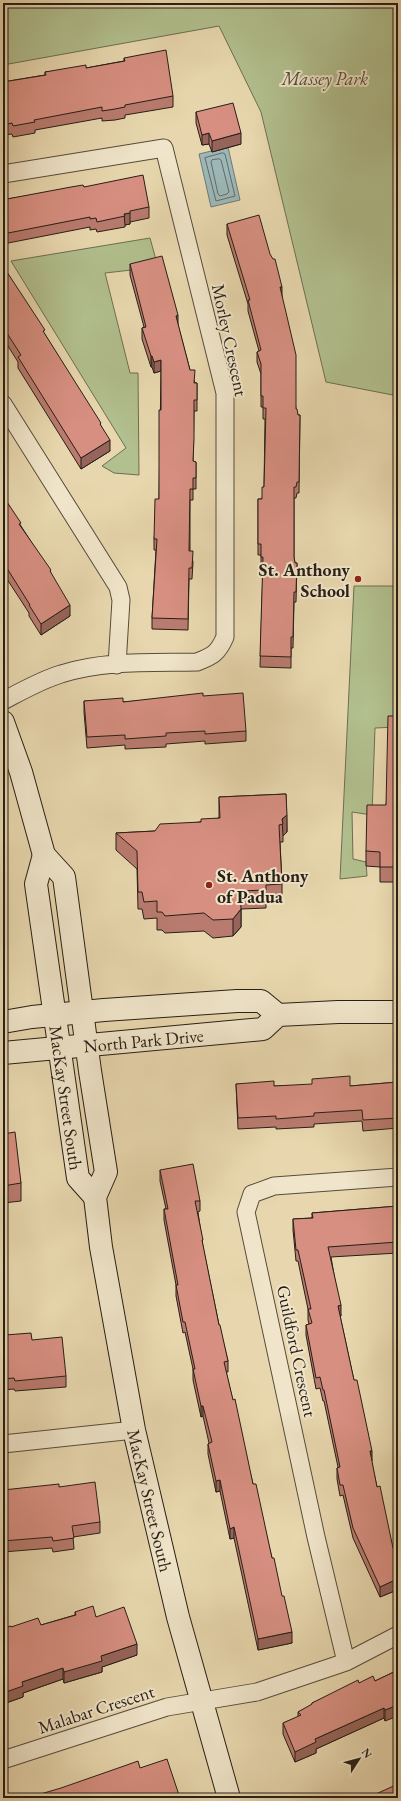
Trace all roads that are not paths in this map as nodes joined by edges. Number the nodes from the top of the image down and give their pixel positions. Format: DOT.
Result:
graph roads {
  1 [pos="3,174"];
  2 [pos="3,404"];
  3 [pos="117,665"];
  4 [pos="3,700"];
  5 [pos="3,722"];
  6 [pos="44,855"];
  7 [pos="83,1012"];
  8 [pos="398,1012"];
  9 [pos="54,1015"];
  10 [pos="278,1015"];
  11 [pos="3,1022"];
  12 [pos="87,1045"];
  13 [pos="60,1047"];
  14 [pos="3,1053"];
  15 [pos="398,1177"];
  16 [pos="95,1197"];
  17 [pos="134,1430"];
  18 [pos="3,1444"];
  19 [pos="398,1635"];
  20 [pos="346,1662"];
  21 [pos="202,1701"];
  22 [pos="3,1760"];
  23 [pos="229,1798"];
  1 -- 3 [label="street, Morley Crescent"];
  2 -- 3 [label="street"];
  3 -- 4 [label="street, Morley Crescent"];
  5 -- 6 [label="street"];
  6 -- 7 [label="street, MacKay Street South"];
  6 -- 9 [label="street, MacKay Street South"];
  7 -- 9 [label="street, North Park Drive"];
  7 -- 10 [label="street, North Park Drive"];
  7 -- 12 [label="street, MacKay Street South"];
  8 -- 10 [label="street"];
  9 -- 11 [label="street, North Park Drive"];
  9 -- 13 [label="street, MacKay Street South"];
  10 -- 12 [label="street, North Park Drive"];
  12 -- 13 [label="street, North Park Drive"];
  12 -- 16 [label="street, MacKay Street South"];
  13 -- 14 [label="street, North Park Drive"];
  13 -- 16 [label="street, MacKay Street South"];
  15 -- 20 [label="street, Guildford Crescent"];
  16 -- 17 [label="street, MacKay Street South"];
  17 -- 18 [label="street"];
  17 -- 21 [label="street, MacKay Street South"];
  19 -- 20 [label="street"];
  20 -- 21 [label="street"];
  21 -- 22 [label="street, Malabar Crescent"];
  21 -- 23 [label="street, MacKay Street South"];
}
